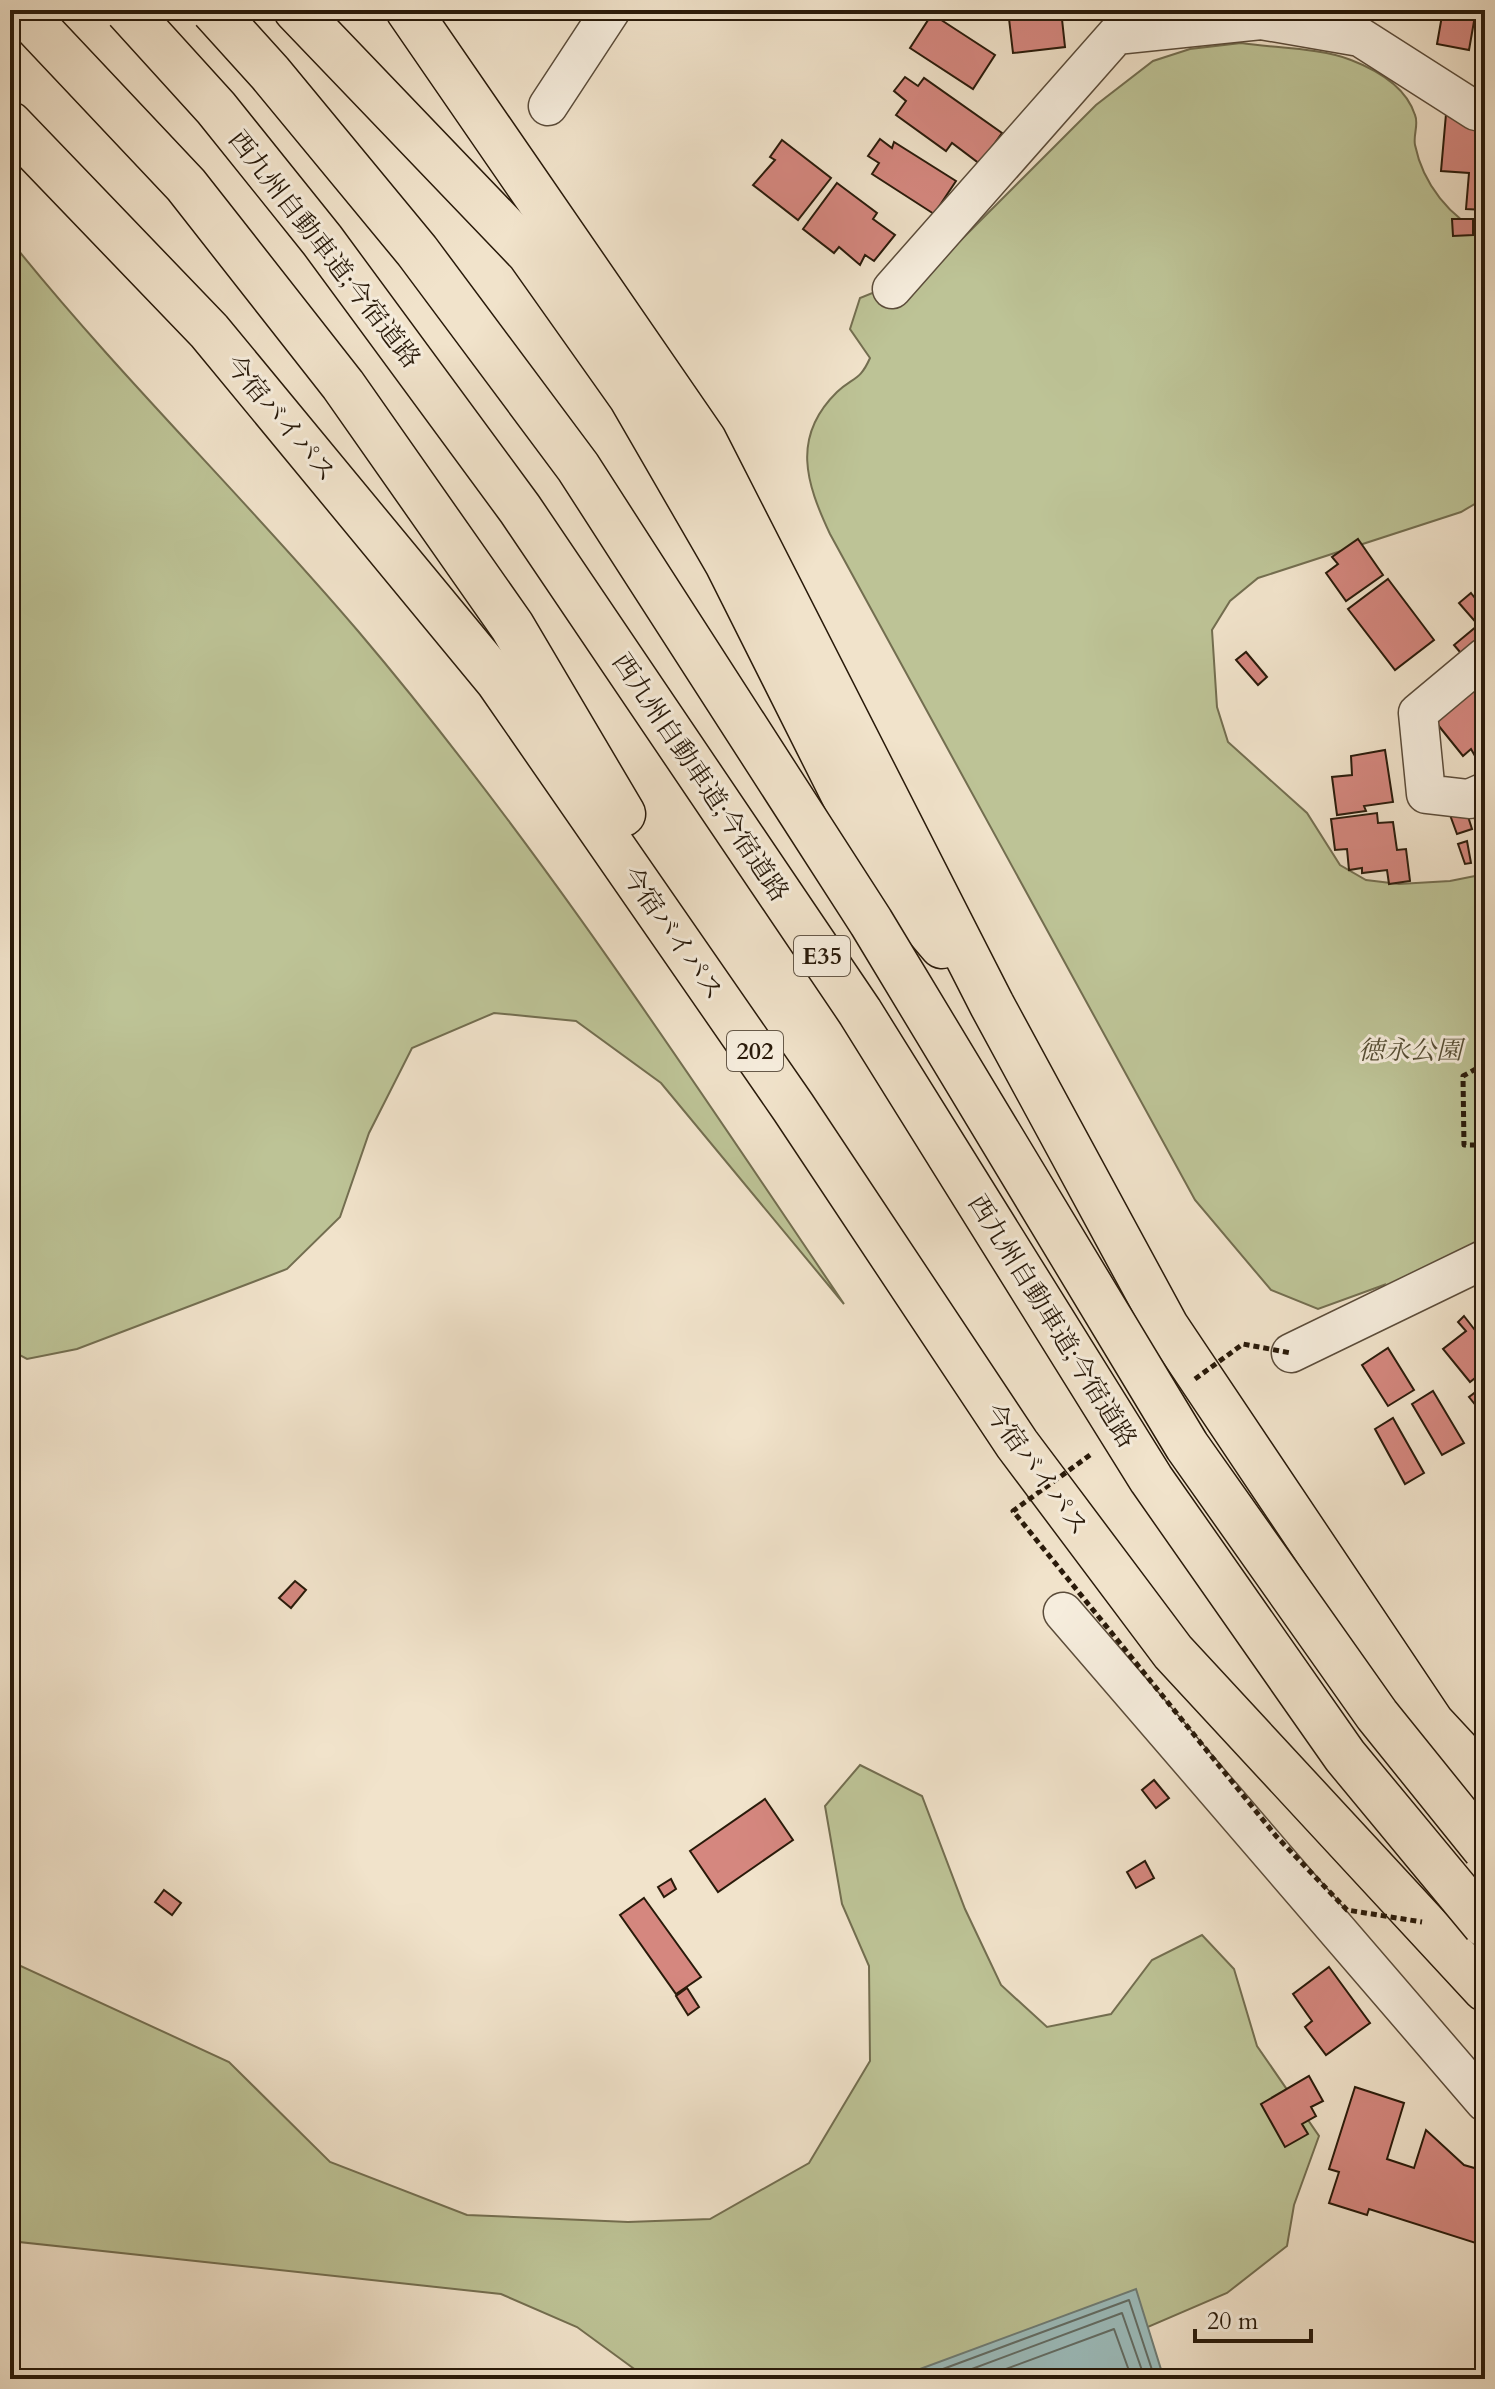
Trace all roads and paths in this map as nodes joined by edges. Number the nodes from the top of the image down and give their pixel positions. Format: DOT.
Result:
graph roads {
  1 [pos="21,10"];
  2 [pos="127,10"];
  3 [pos="213,10"];
  4 [pos="296,10"];
  5 [pos="408,10"];
  6 [pos="611,10"];
  7 [pos="1261,15"];
  8 [pos="1115,23"];
  9 [pos="548,106"];
  10 [pos="1485,112"];
  11 [pos="10,124"];
  12 [pos="892,289"];
  13 [pos="1485,657"];
  14 [pos="1485,792"];
  15 [pos="992,1005"];
  16 [pos="1485,1064"];
  17 [pos="793,1107"];
  18 [pos="1485,1145"];
  19 [pos="1485,1259"];
  20 [pos="1291,1353"];
  21 [pos="1192,1381"];
  22 [pos="1103,1446"];
  23 [pos="1063,1612"];
  24 [pos="1485,1780"];
  25 [pos="1485,1849"];
  26 [pos="1422,1922"];
  27 [pos="1485,1925"];
  28 [pos="1485,1989"];
  29 [pos="1485,2102"];
  1 -- 17 [label="highway"];
  2 -- 27 [label="highway, 西九州自動車道;今宿道路 / E35, bridge"];
  3 -- 25 [label="highway, 西九州自動車道;今宿道路 / E35, bridge"];
  4 -- 15 [label="highway"];
  5 -- 15 [label="highway"];
  6 -- 9 [label="street"];
  7 -- 8 [label="street"];
  7 -- 10 [label="street"];
  8 -- 12 [label="street"];
  11 -- 17 [label="highway, 今宿バイパス / 202"];
  13 -- 14 [label="street"];
  15 -- 24 [label="highway"];
  16 -- 18 [label="path"];
  17 -- 26 [label="highway, 今宿バイパス / 202"];
  19 -- 20 [label="street"];
  20 -- 21 [label="path, bridge"];
  22 -- 26 [label="path, bridge"];
  23 -- 29 [label="street"];
  26 -- 28 [label="highway, 今宿バイパス / 202"];
}
